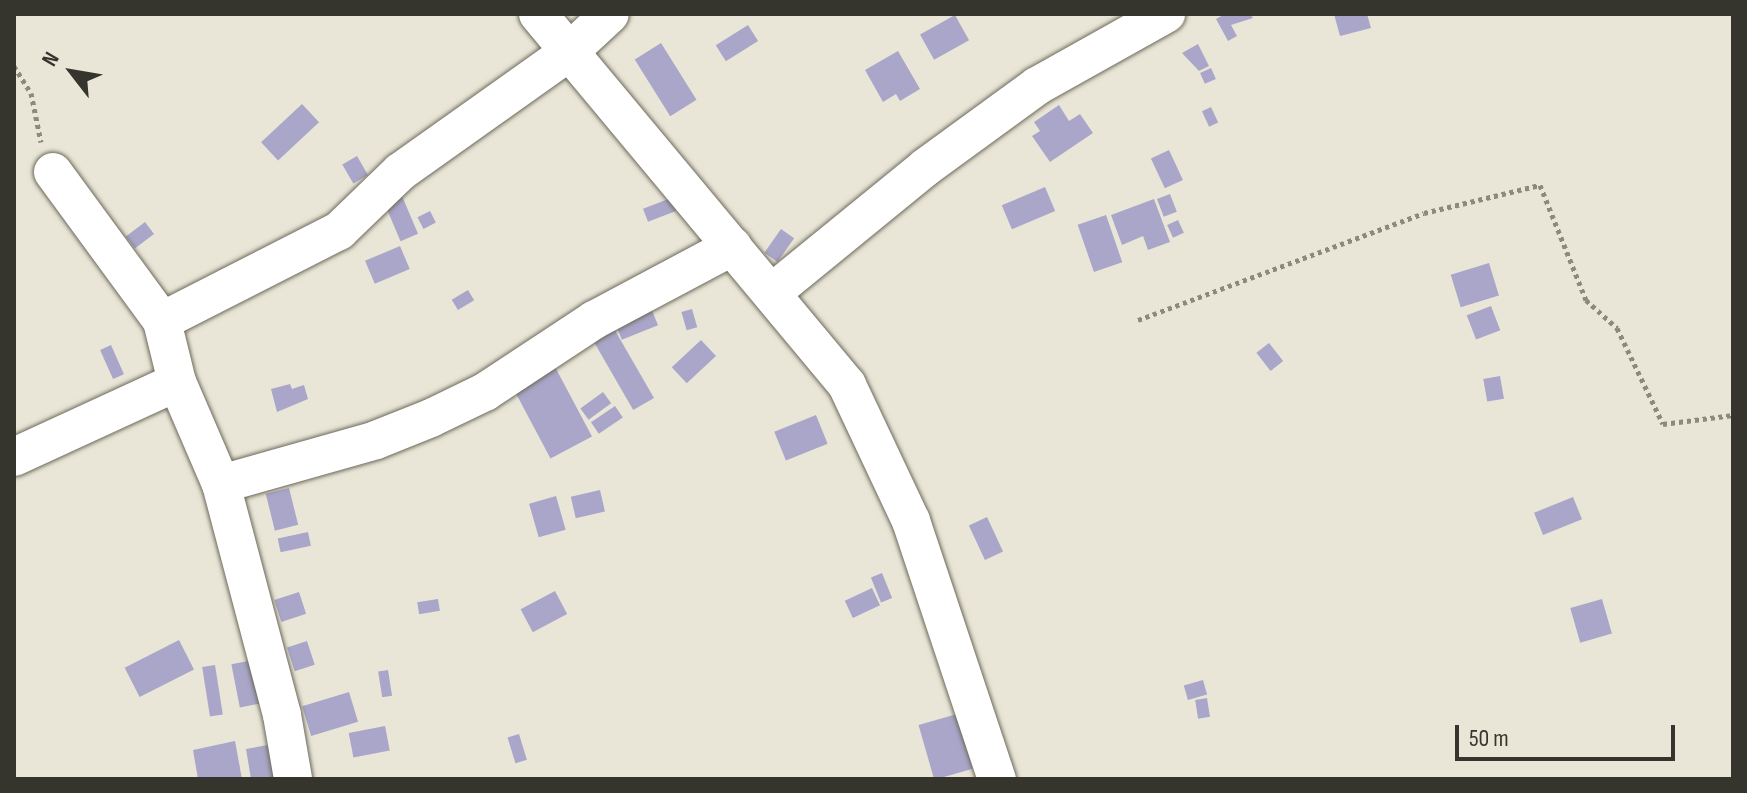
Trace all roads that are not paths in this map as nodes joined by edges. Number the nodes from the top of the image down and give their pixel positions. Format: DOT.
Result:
graph roads {
  1 [pos="538,14"];
  2 [pos="610,14"];
  3 [pos="1166,14"];
  4 [pos="570,51"];
  5 [pos="53,172"];
  6 [pos="733,246"];
  7 [pos="774,291"];
  8 [pos="162,321"];
  9 [pos="177,382"];
  10 [pos="14,457"];
  11 [pos="221,484"];
  12 [pos="293,779"];
  13 [pos="997,779"];
  1 -- 4 [label="street"];
  2 -- 4 [label="street"];
  3 -- 7 [label="street"];
  4 -- 6 [label="street"];
  4 -- 8 [label="street"];
  5 -- 8 [label="street"];
  6 -- 7 [label="street"];
  6 -- 11 [label="street"];
  7 -- 13 [label="street"];
  8 -- 9 [label="street"];
  9 -- 10 [label="street"];
  9 -- 11 [label="street"];
  11 -- 12 [label="street"];
}
